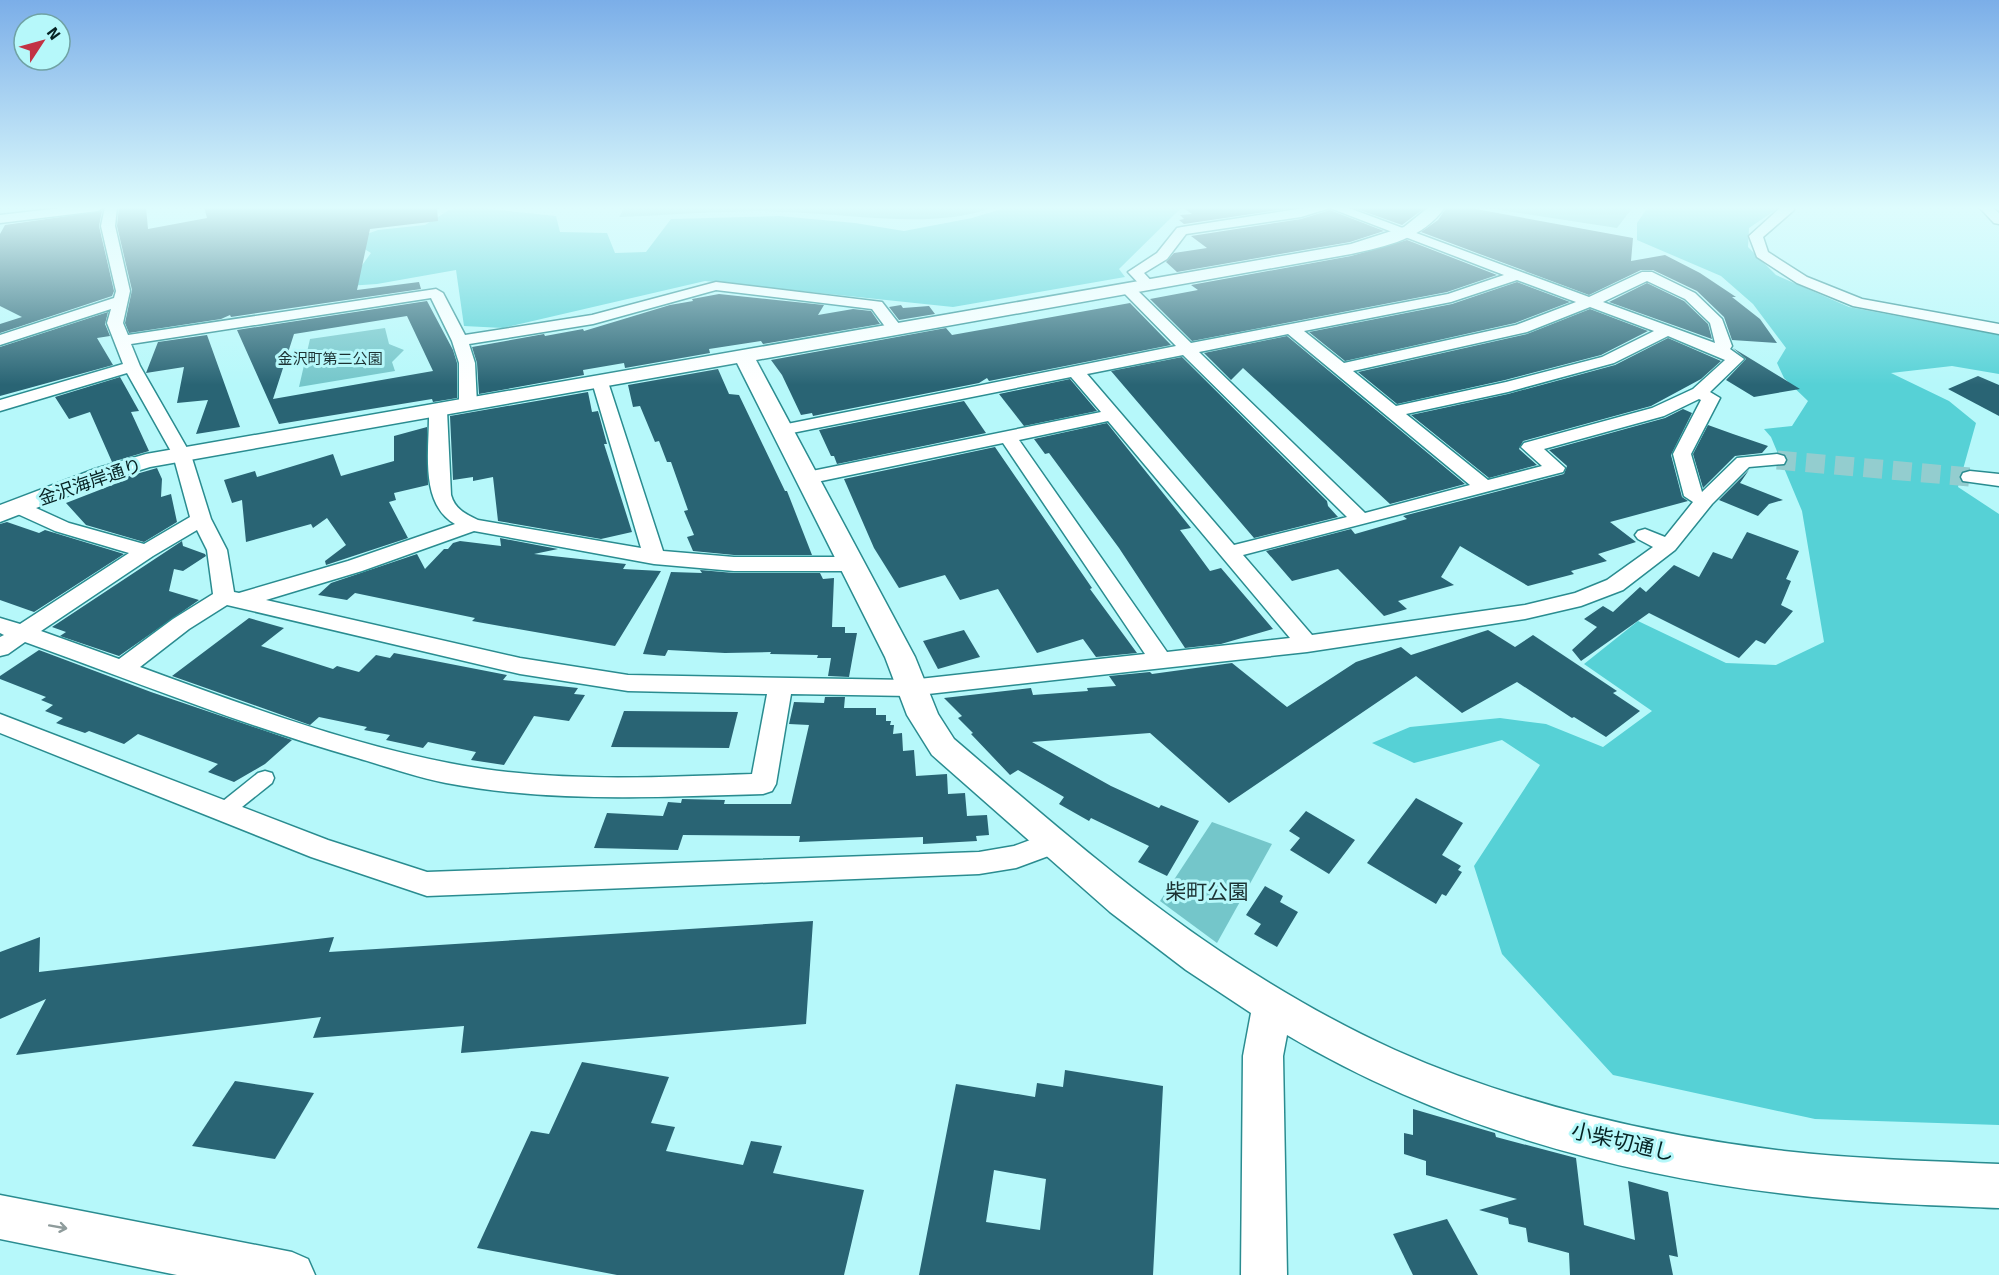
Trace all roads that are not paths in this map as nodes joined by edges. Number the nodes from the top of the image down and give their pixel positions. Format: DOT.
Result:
graph roads {
  1 [pos="117,266"];
  2 [pos="1144,266"];
  3 [pos="1252,266"];
  4 [pos="1498,266"];
  5 [pos="1781,266"];
  6 [pos="1518,274"];
  7 [pos="1148,285"];
  8 [pos="1128,289"];
  9 [pos="120,301"];
  10 [pos="1590,302"];
  11 [pos="895,329"];
  12 [pos="1999,329"];
  13 [pos="1293,330"];
  14 [pos="1666,331"];
  15 [pos="0,340"];
  16 [pos="121,341"];
  17 [pos="460,341"];
  18 [pos="1187,349"];
  19 [pos="1719,350"];
  20 [pos="744,356"];
  21 [pos="132,366"];
  22 [pos="1341,369"];
  23 [pos="1075,372"];
  24 [pos="600,382"];
  25 [pos="1699,393"];
  26 [pos="468,404"];
  27 [pos="0,406"];
  28 [pos="438,410"];
  29 [pos="1392,412"];
  30 [pos="1112,415"];
  31 [pos="782,430"];
  32 [pos="1008,437"];
  33 [pos="182,455"];
  34 [pos="1777,460"];
  35 [pos="1970,477"];
  36 [pos="807,478"];
  37 [pos="1999,480"];
  38 [pos="1484,487"];
  39 [pos="1704,500"];
  40 [pos="9,510"];
  41 [pos="201,519"];
  42 [pos="1361,520"];
  43 [pos="473,525"];
  44 [pos="1645,535"];
  45 [pos="1668,546"];
  46 [pos="146,551"];
  47 [pos="1230,552"];
  48 [pos="654,557"];
  49 [pos="852,564"];
  50 [pos="232,599"];
  51 [pos="0,625"];
  52 [pos="24,633"];
  53 [pos="1307,644"];
  54 [pos="0,648"];
  55 [pos="1160,659"];
  56 [pos="120,670"];
  57 [pos="781,684"];
  58 [pos="909,687"];
  59 [pos="0,723"];
  60 [pos="265,778"];
  61 [pos="225,810"];
  62 [pos="1052,843"];
  63 [pos="1272,1004"];
  64 [pos="1999,1186"];
  65 [pos="0,1217"];
  66 [pos="292,1275"];
  67 [pos="1264,1275"];
  1 -- 9 [label="street"];
  2 -- 7 [label="street"];
  3 -- 7 [label="street, 金沢海岸通り"];
  4 -- 6 [label="street"];
  5 -- 12 [label="street"];
  6 -- 10 [label="street"];
  6 -- 13 [label="street"];
  7 -- 8 [label="street, 金沢海岸通り"];
  8 -- 11 [label="street, 金沢海岸通り"];
  8 -- 18 [label="street"];
  9 -- 15 [label="street"];
  9 -- 16 [label="street"];
  10 -- 14 [label="street"];
  10 -- 19 [label="street"];
  10 -- 22 [label="street"];
  11 -- 17 [label="street"];
  11 -- 20 [label="street, 金沢海岸通り"];
  13 -- 18 [label="street"];
  13 -- 22 [label="street"];
  14 -- 19 [label="street"];
  14 -- 29 [label="street"];
  16 -- 17 [label="street"];
  16 -- 21 [label="street"];
  17 -- 26 [label="street"];
  18 -- 23 [label="street"];
  18 -- 42 [label="street"];
  19 -- 25 [label="street"];
  20 -- 24 [label="street, 金沢海岸通り"];
  20 -- 31 [label="street, 小柴切通し"];
  21 -- 27 [label="street"];
  21 -- 33 [label="street"];
  22 -- 29 [label="street"];
  23 -- 30 [label="street"];
  23 -- 31 [label="street"];
  24 -- 26 [label="street, 金沢海岸通り"];
  24 -- 48 [label="street"];
  25 -- 38 [label="street"];
  25 -- 39 [label="street"];
  26 -- 28 [label="street, 金沢海岸通り"];
  28 -- 33 [label="street, 金沢海岸通り"];
  28 -- 43 [label="street"];
  29 -- 38 [label="street"];
  30 -- 32 [label="street"];
  30 -- 47 [label="street"];
  31 -- 36 [label="street, 小柴切通し"];
  32 -- 36 [label="street"];
  32 -- 55 [label="street"];
  33 -- 40 [label="street, 金沢海岸通り"];
  33 -- 41 [label="street"];
  34 -- 39 [label="street"];
  35 -- 37 [label="street"];
  36 -- 49 [label="street, 小柴切通し"];
  38 -- 42 [label="street"];
  39 -- 45 [label="street"];
  40 -- 46 [label="street"];
  41 -- 46 [label="street"];
  41 -- 50 [label="street"];
  42 -- 47 [label="street"];
  43 -- 48 [label="street"];
  43 -- 50 [label="street"];
  44 -- 45 [label="street"];
  45 -- 53 [label="street"];
  46 -- 52 [label="street"];
  47 -- 53 [label="street"];
  48 -- 49 [label="street"];
  49 -- 58 [label="street, 小柴切通し"];
  50 -- 56 [label="street"];
  50 -- 57 [label="street"];
  51 -- 52 [label="street"];
  52 -- 54 [label="street"];
  52 -- 56 [label="street"];
  53 -- 55 [label="street"];
  55 -- 58 [label="street"];
  56 -- 57 [label="street"];
  57 -- 58 [label="street"];
  58 -- 62 [label="street, 小柴切通し"];
  59 -- 61 [label="street"];
  60 -- 61 [label="street"];
  61 -- 62 [label="street"];
  62 -- 63 [label="street, 小柴切通し"];
  63 -- 64 [label="street, 小柴切通し"];
  63 -- 67 [label="street"];
  65 -- 66 [label="street, one-way"];
}
